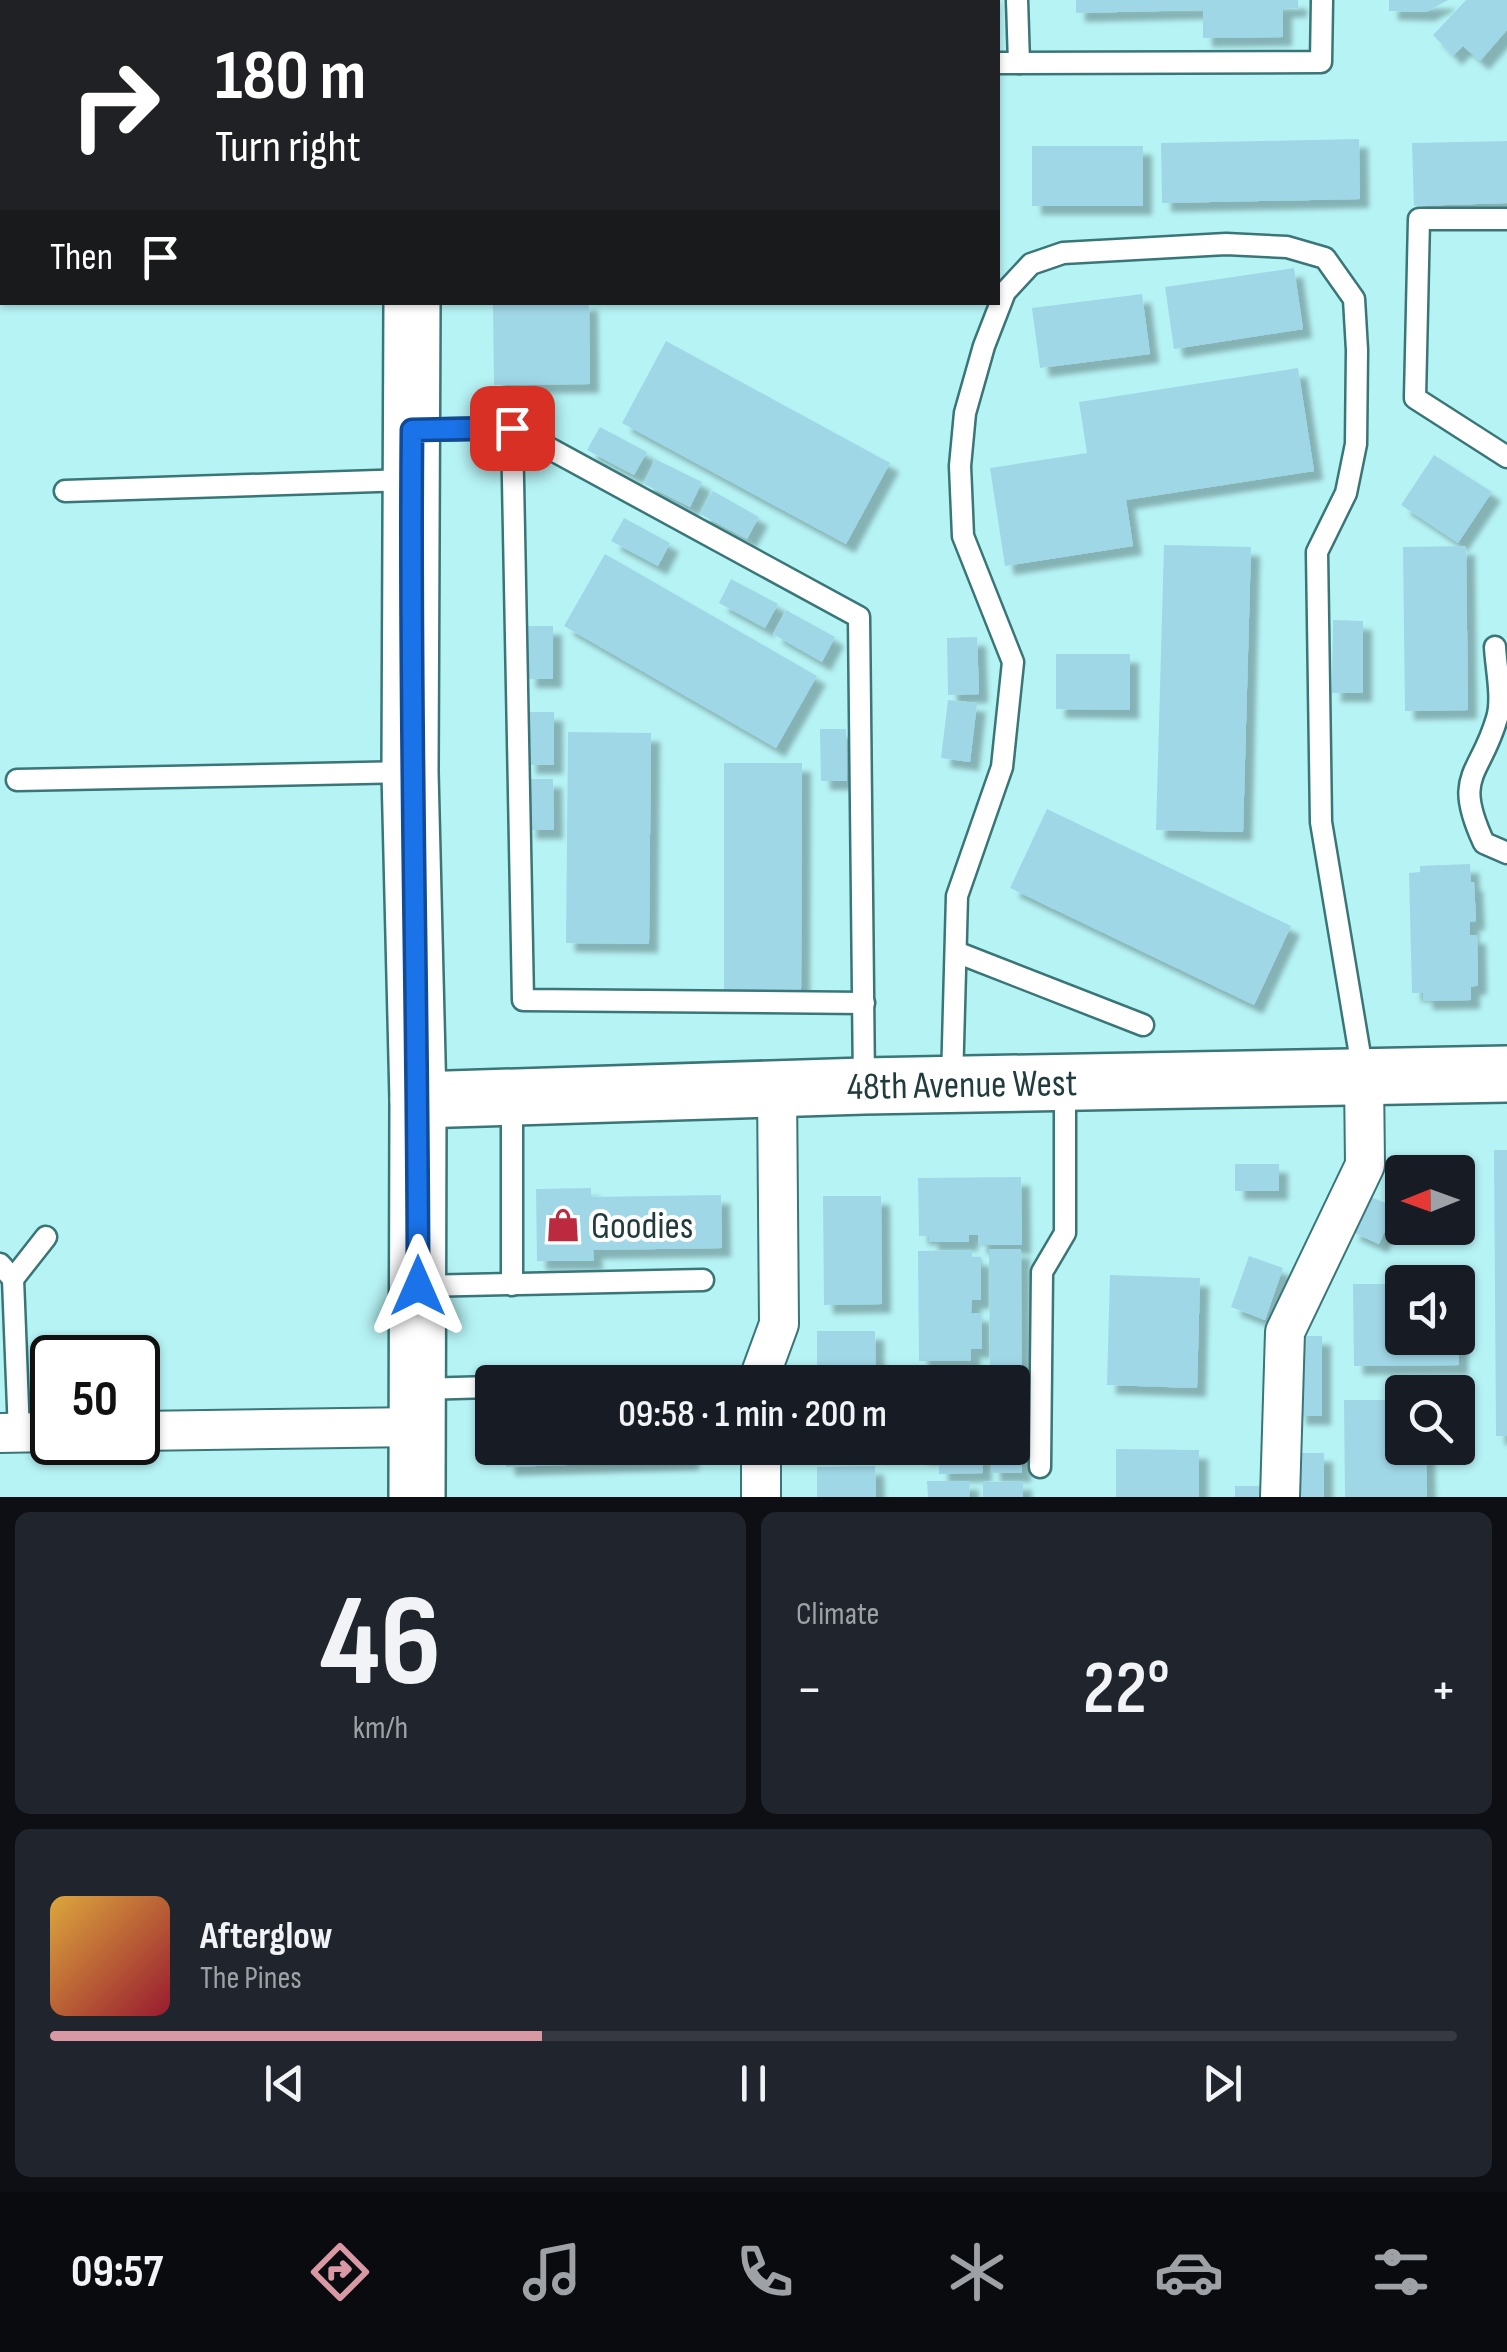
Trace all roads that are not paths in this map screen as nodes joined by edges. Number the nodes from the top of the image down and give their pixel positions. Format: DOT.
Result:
graph roads {
  1 [pos="1018,0"];
  2 [pos="1322,0"];
  3 [pos="1008,63"];
  4 [pos="1507,219"];
  5 [pos="412,305"];
  6 [pos="1000,305"];
  7 [pos="1000,305"];
  8 [pos="512,428"];
  9 [pos="412,455"];
  10 [pos="1507,457"];
  11 [pos="66,491"];
  12 [pos="1496,646"];
  13 [pos="410,772"];
  14 [pos="17,780"];
  15 [pos="1507,854"];
  16 [pos="956,952"];
  17 [pos="864,1003"];
  18 [pos="1143,1025"];
  19 [pos="1507,1074"];
  20 [pos="1364,1077"];
  21 [pos="1065,1082"];
  22 [pos="952,1084"];
  23 [pos="864,1086"];
  24 [pos="777,1088"];
  25 [pos="512,1096"];
  26 [pos="418,1100"];
  27 [pos="46,1237"];
  28 [pos="6,1272"];
  29 [pos="703,1280"];
  30 [pos="512,1285"];
  31 [pos="418,1286"];
  32 [pos="763,1365"];
  33 [pos="475,1392"];
  34 [pos="417,1408"];
  35 [pos="160,1429"];
  36 [pos="24,1433"];
  37 [pos="760,1465"];
  38 [pos="1040,1467"];
  39 [pos="418,1497"];
  40 [pos="760,1497"];
  41 [pos="1280,1497"];
  1 -- 3 [label="lane"];
  2 -- 3 [label="lane"];
  4 -- 10 [label="lane"];
  5 -- 9 [label="main road"];
  6 -- 20 [label="lane"];
  7 -- 16 [label="lane"];
  8 -- 9 [label="lane"];
  8 -- 17 [label="lane"];
  8 -- 17 [label="lane"];
  9 -- 11 [label="lane"];
  9 -- 13 [label="main road"];
  12 -- 15 [label="lane"];
  13 -- 14 [label="lane"];
  13 -- 26 [label="main road"];
  16 -- 18 [label="lane"];
  16 -- 22 [label="lane"];
  17 -- 23 [label="lane"];
  19 -- 20 [label="main road, 48th Avenue West"];
  20 -- 21 [label="main road, 48th Avenue West"];
  20 -- 41 [label="street"];
  21 -- 22 [label="main road, 48th Avenue West"];
  21 -- 38 [label="lane"];
  22 -- 23 [label="main road, 48th Avenue West"];
  23 -- 24 [label="main road, 48th Avenue West"];
  24 -- 25 [label="main road, 48th Avenue West"];
  24 -- 32 [label="street"];
  25 -- 26 [label="main road, 48th Avenue West"];
  25 -- 30 [label="lane"];
  26 -- 31 [label="main road"];
  27 -- 28 [label="lane"];
  28 -- 36 [label="lane"];
  29 -- 30 [label="lane"];
  30 -- 31 [label="lane"];
  31 -- 34 [label="main road"];
  33 -- 34 [label="lane"];
  34 -- 35 [label="street"];
  34 -- 39 [label="main road"];
  37 -- 40 [label="street"];
}
